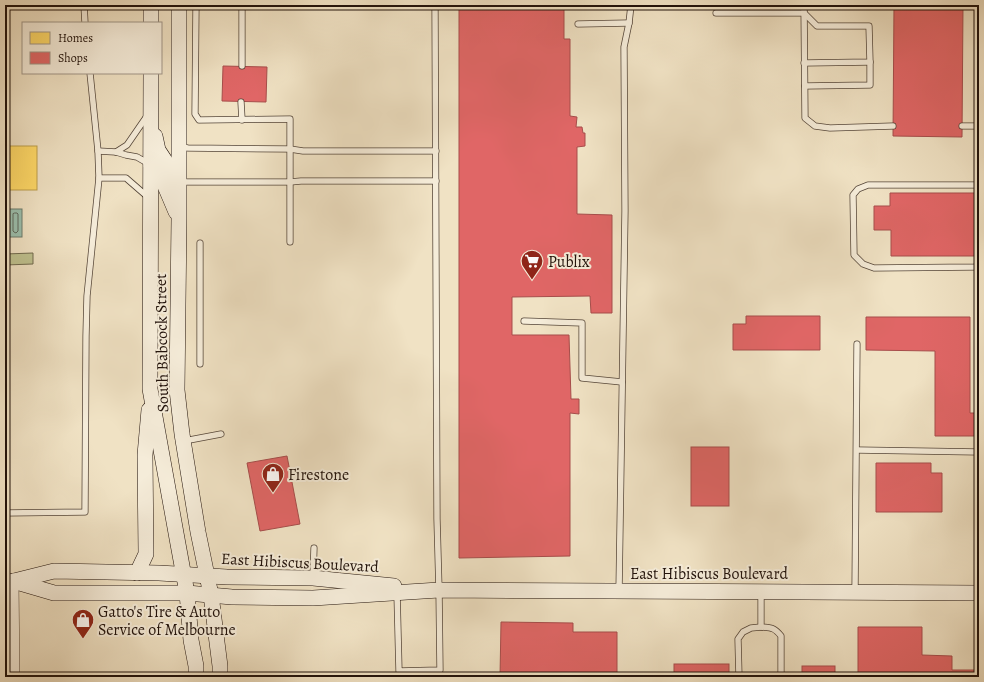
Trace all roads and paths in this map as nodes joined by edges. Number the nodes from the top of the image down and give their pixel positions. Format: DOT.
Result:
graph roads {
  1 [pos="84,5"];
  2 [pos="151,5"];
  3 [pos="179,5"];
  4 [pos="196,5"];
  5 [pos="242,5"];
  6 [pos="435,5"];
  7 [pos="631,5"];
  8 [pos="804,5"];
  9 [pos="716,13"];
  10 [pos="804,13"];
  11 [pos="85,22"];
  12 [pos="151,22"];
  13 [pos="629,23"];
  14 [pos="578,24"];
  15 [pos="870,62"];
  16 [pos="804,63"];
  17 [pos="242,66"];
  18 [pos="90,74"];
  19 [pos="151,74"];
  20 [pos="805,86"];
  21 [pos="241,102"];
  22 [pos="151,112"];
  23 [pos="242,120"];
  24 [pos="894,126"];
  25 [pos="962,126"];
  26 [pos="979,126"];
  27 [pos="179,146"];
  28 [pos="290,149"];
  29 [pos="98,151"];
  30 [pos="436,151"];
  31 [pos="116,152"];
  32 [pos="151,165"];
  33 [pos="99,178"];
  34 [pos="436,181"];
  35 [pos="179,182"];
  36 [pos="290,182"];
  37 [pos="979,185"];
  38 [pos="150,199"];
  39 [pos="179,218"];
  40 [pos="290,242"];
  41 [pos="200,243"];
  42 [pos="979,265"];
  43 [pos="524,321"];
  44 [pos="857,344"];
  45 [pos="200,364"];
  46 [pos="622,382"];
  47 [pos="150,389"];
  48 [pos="221,434"];
  49 [pos="183,441"];
  50 [pos="856,450"];
  51 [pos="5,513"];
  52 [pos="314,548"];
  53 [pos="137,573"];
  54 [pos="183,574"];
  55 [pos="207,575"];
  56 [pos="313,578"];
  57 [pos="9,581"];
  58 [pos="439,590"];
  59 [pos="619,591"];
  60 [pos="398,592"];
  61 [pos="761,592"];
  62 [pos="856,592"];
  63 [pos="978,593"];
  64 [pos="187,594"];
  65 [pos="211,595"];
  66 [pos="760,628"];
  67 [pos="14,677"];
  68 [pos="196,677"];
  69 [pos="220,677"];
  70 [pos="738,677"];
  71 [pos="781,677"];
  1 -- 11 [label="lane"];
  2 -- 12 [label="main road"];
  3 -- 27 [label="main road, South Babcock Street"];
  4 -- 23 [label="lane"];
  5 -- 17 [label="lane"];
  6 -- 30 [label="lane"];
  7 -- 13 [label="lane"];
  8 -- 10 [label="lane"];
  9 -- 10 [label="lane"];
  10 -- 15 [label="lane"];
  10 -- 16 [label="lane"];
  13 -- 14 [label="lane"];
  13 -- 46 [label="lane"];
  15 -- 16 [label="lane"];
  15 -- 20 [label="lane"];
  16 -- 20 [label="lane"];
  18 -- 29 [label="lane"];
  19 -- 22 [label="main road, South Babcock Street"];
  20 -- 24 [label="lane"];
  21 -- 23 [label="lane"];
  22 -- 31 [label="lane"];
  22 -- 32 [label="main road, South Babcock Street"];
  22 -- 35 [label="main road"];
  23 -- 28 [label="lane"];
  25 -- 26 [label="lane"];
  27 -- 28 [label="lane"];
  27 -- 35 [label="main road, South Babcock Street"];
  28 -- 30 [label="lane"];
  28 -- 36 [label="lane"];
  29 -- 31 [label="lane"];
  29 -- 33 [label="lane"];
  30 -- 34 [label="lane"];
  31 -- 32 [label="lane"];
  32 -- 38 [label="main road, South Babcock Street"];
  32 -- 39 [label="main road"];
  33 -- 38 [label="lane"];
  33 -- 51 [label="lane"];
  34 -- 36 [label="lane"];
  34 -- 58 [label="lane"];
  35 -- 36 [label="lane"];
  35 -- 39 [label="main road, South Babcock Street"];
  36 -- 40 [label="lane"];
  37 -- 42 [label="lane"];
  38 -- 47 [label="main road, South Babcock Street"];
  39 -- 49 [label="main road, South Babcock Street"];
  41 -- 45 [label="lane"];
  43 -- 46 [label="lane"];
  44 -- 50 [label="lane"];
  46 -- 59 [label="lane"];
  47 -- 53 [label="main road"];
  47 -- 54 [label="main road, South Babcock Street"];
  48 -- 49 [label="lane"];
  49 -- 55 [label="main road, South Babcock Street"];
  50 -- 62 [label="lane"];
  50 -- 63 [label="lane"];
  52 -- 56 [label="lane"];
  53 -- 54 [label="main road, East Hibiscus Boulevard"];
  53 -- 57 [label="main road, East Hibiscus Boulevard"];
  54 -- 55 [label="main road, East Hibiscus Boulevard"];
  54 -- 64 [label="main road, South Babcock Street"];
  55 -- 56 [label="main road, East Hibiscus Boulevard"];
  55 -- 65 [label="main road, South Babcock Street"];
  56 -- 58 [label="main road, East Hibiscus Boulevard"];
  57 -- 64 [label="main road, East Hibiscus Boulevard"];
  57 -- 67 [label="street"];
  58 -- 59 [label="main road, East Hibiscus Boulevard"];
  58 -- 60 [label="main road, East Hibiscus Boulevard"];
  58 -- 60 [label="lane"];
  59 -- 61 [label="main road, East Hibiscus Boulevard"];
  60 -- 65 [label="main road, East Hibiscus Boulevard"];
  61 -- 62 [label="main road, East Hibiscus Boulevard"];
  61 -- 66 [label="lane"];
  62 -- 63 [label="main road, East Hibiscus Boulevard"];
  64 -- 65 [label="main road, East Hibiscus Boulevard"];
  64 -- 68 [label="main road, South Babcock Street"];
  65 -- 69 [label="main road, South Babcock Street"];
  66 -- 70 [label="lane"];
  66 -- 71 [label="lane"];
}
